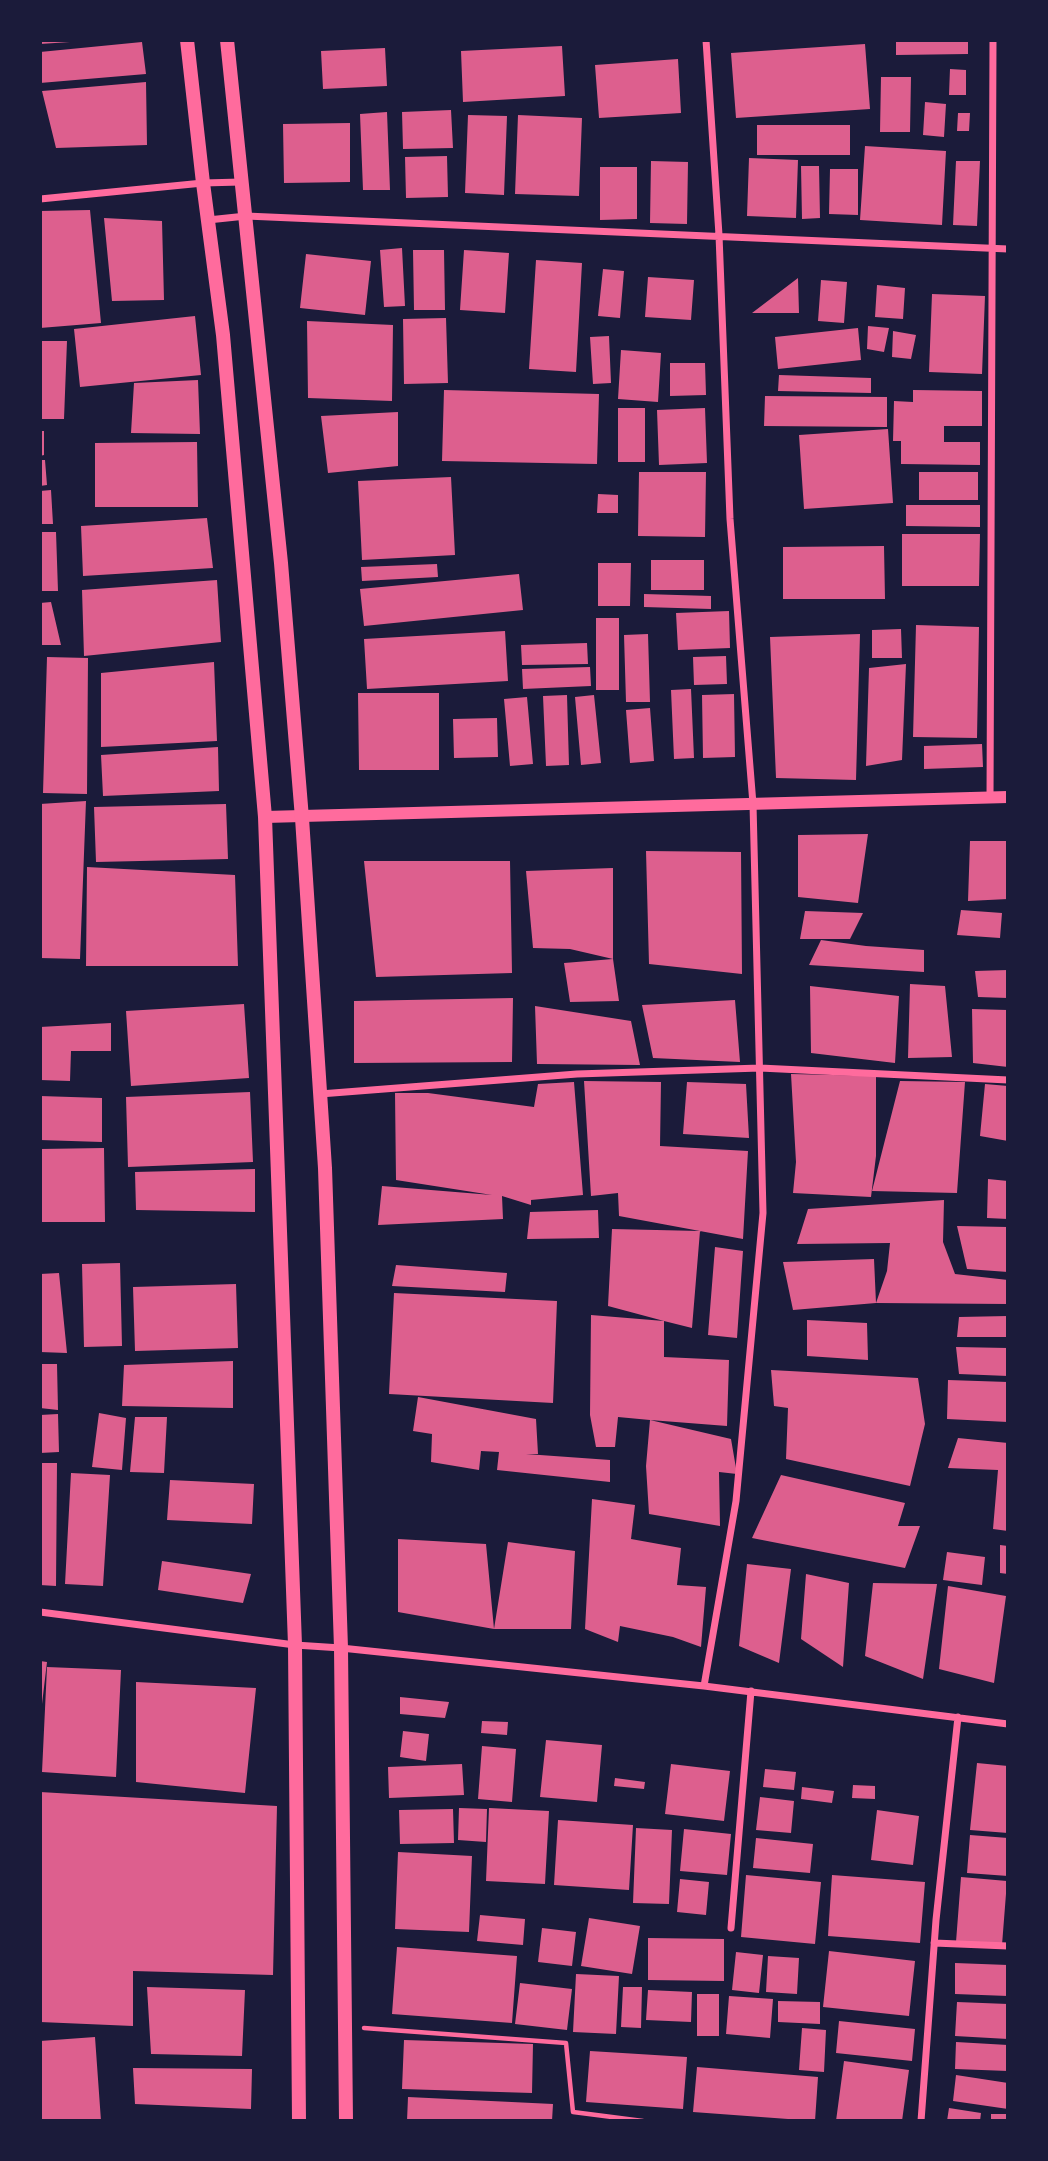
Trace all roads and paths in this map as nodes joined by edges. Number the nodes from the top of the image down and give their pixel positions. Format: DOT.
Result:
graph roads {
  1 [pos="187,40"];
  2 [pos="227,40"];
  3 [pos="706,40"];
  4 [pos="993,40"];
  5 [pos="241,182"];
  6 [pos="202,183"];
  7 [pos="40,199"];
  8 [pos="246,216"];
  9 [pos="208,220"];
  10 [pos="719,235"];
  11 [pos="992,248"];
  12 [pos="1008,249"];
  13 [pos="1008,797"];
  14 [pos="990,798"];
  15 [pos="753,804"];
  16 [pos="265,817"];
  17 [pos="302,818"];
  18 [pos="760,1068"];
  19 [pos="1008,1080"];
  20 [pos="320,1094"];
  21 [pos="40,1612"];
  22 [pos="295,1645"];
  23 [pos="341,1648"];
  24 [pos="704,1686"];
  25 [pos="751,1692"];
  26 [pos="958,1717"];
  27 [pos="1008,1724"];
  28 [pos="731,1928"];
  29 [pos="934,1943"];
  30 [pos="1008,1946"];
  31 [pos="346,2027"];
  32 [pos="299,2121"];
  33 [pos="346,2121"];
  34 [pos="643,2121"];
  35 [pos="921,2121"];
  1 -- 6 [label="main road"];
  2 -- 5 [label="main road"];
  3 -- 10 [label="street"];
  4 -- 11 [label="street"];
  5 -- 6 [label="street"];
  5 -- 8 [label="main road"];
  6 -- 7 [label="street"];
  6 -- 9 [label="main road"];
  8 -- 9 [label="street"];
  8 -- 10 [label="street"];
  8 -- 17 [label="main road"];
  9 -- 16 [label="main road"];
  10 -- 11 [label="street"];
  10 -- 15 [label="street"];
  11 -- 12 [label="street"];
  11 -- 14 [label="street"];
  13 -- 14 [label="street"];
  14 -- 15 [label="street"];
  15 -- 17 [label="street"];
  15 -- 18 [label="street"];
  16 -- 17 [label="street"];
  16 -- 22 [label="main road"];
  17 -- 20 [label="main road"];
  18 -- 19 [label="street"];
  18 -- 20 [label="street"];
  18 -- 24 [label="street"];
  20 -- 23 [label="main road"];
  21 -- 22 [label="street"];
  22 -- 23 [label="street"];
  22 -- 32 [label="main road"];
  23 -- 24 [label="street"];
  23 -- 31 [label="main road"];
  24 -- 25 [label="street"];
  25 -- 26 [label="street"];
  25 -- 28 [label="street"];
  26 -- 27 [label="street"];
  26 -- 29 [label="street"];
  29 -- 30 [label="street"];
  29 -- 35 [label="street"];
  31 -- 33 [label="main road"];
  31 -- 34 [label="path"];
}
